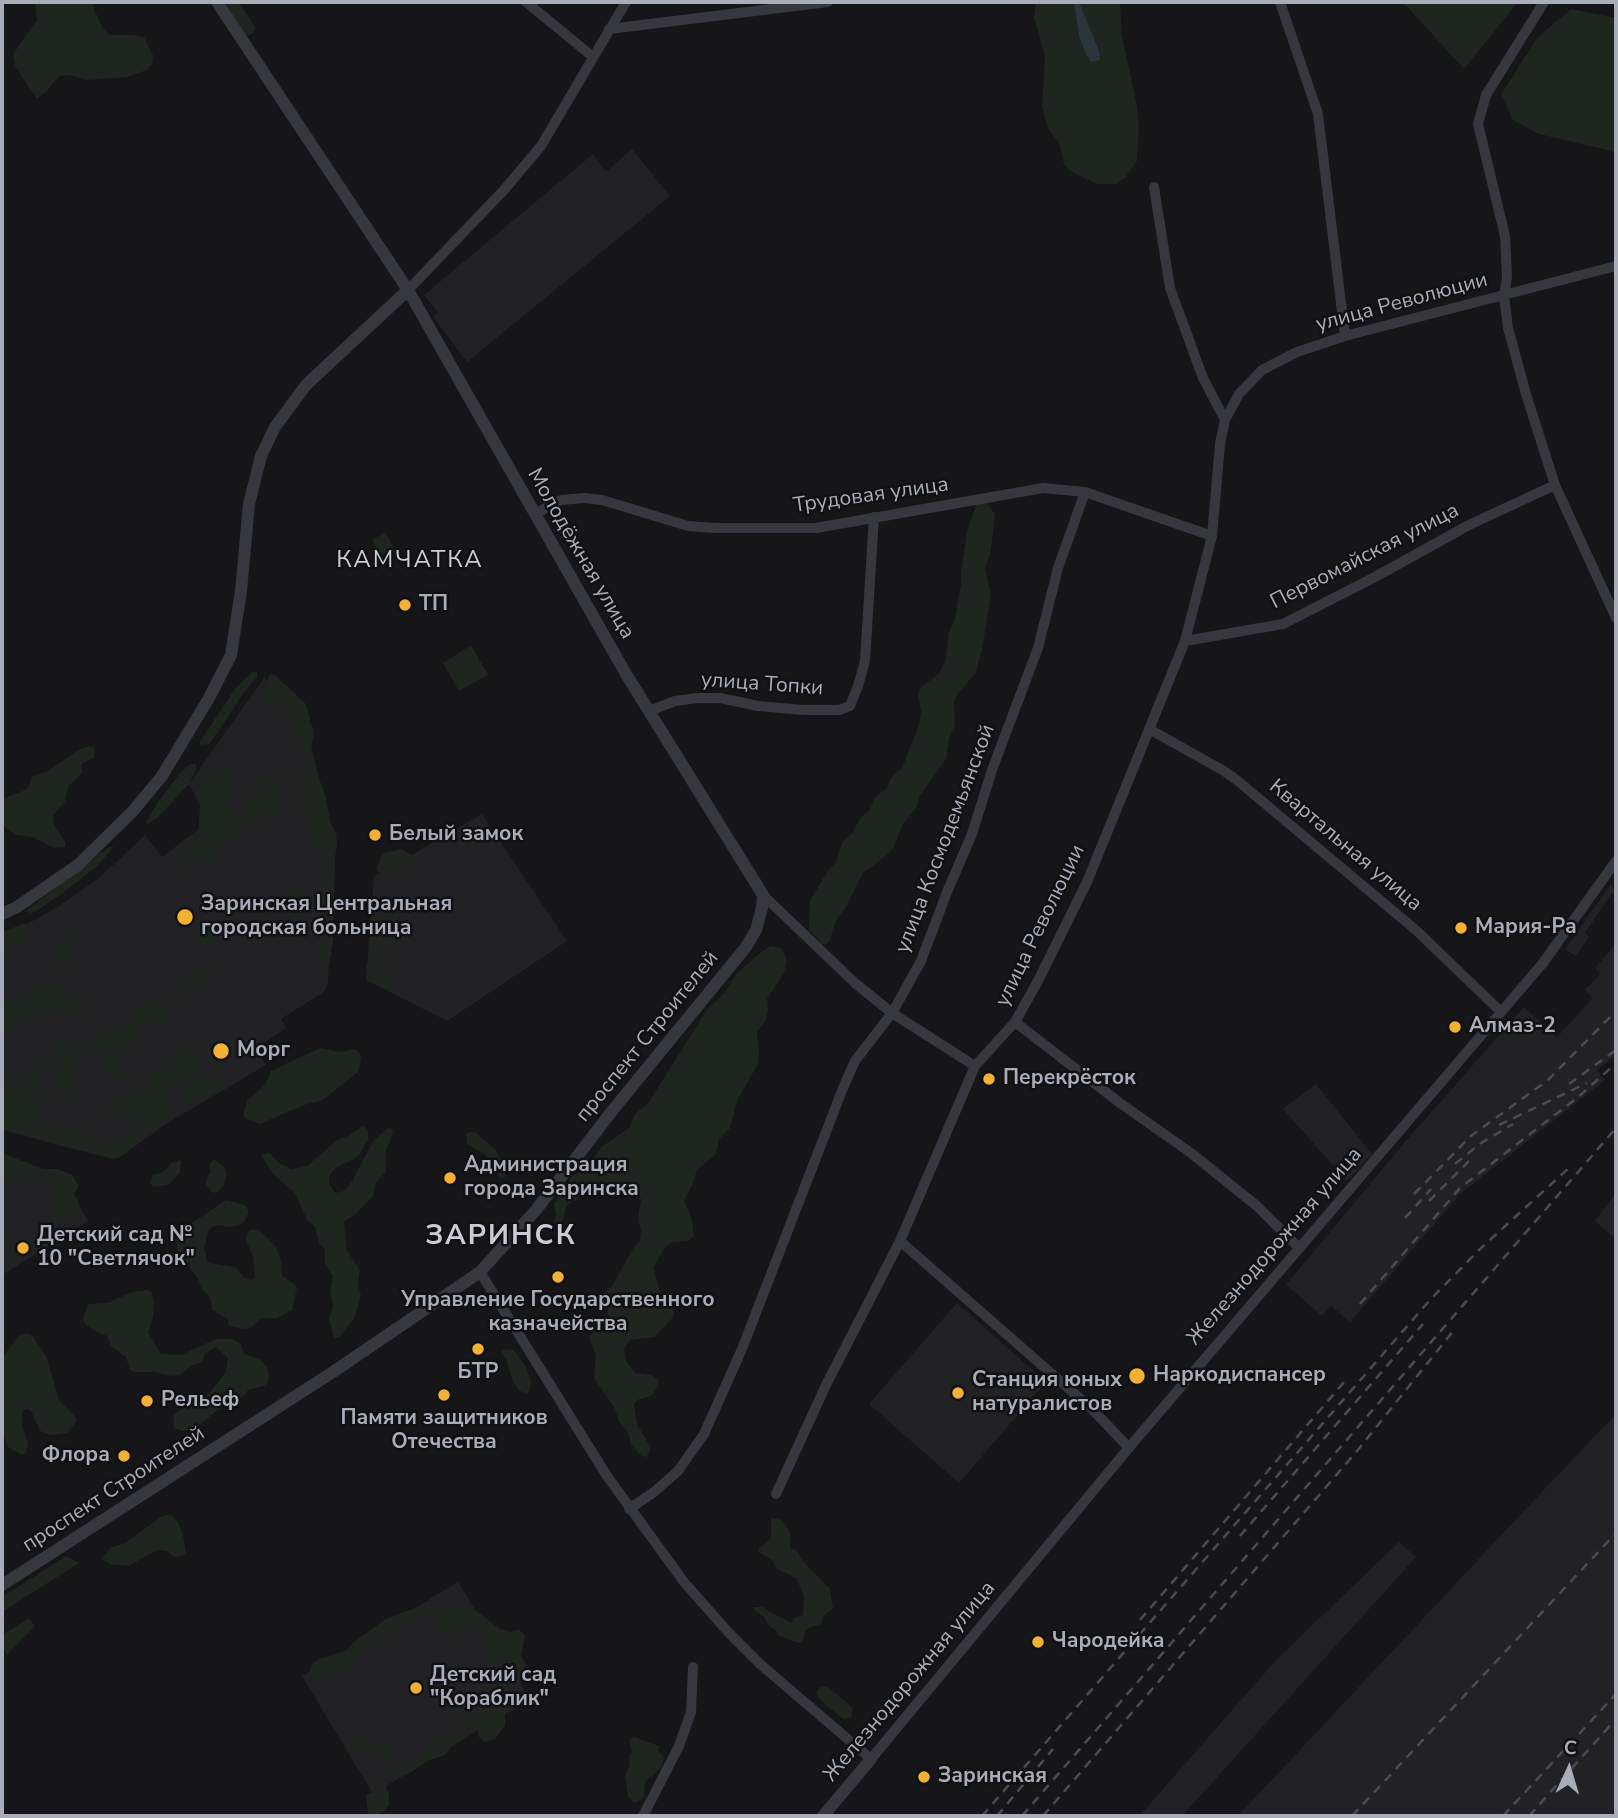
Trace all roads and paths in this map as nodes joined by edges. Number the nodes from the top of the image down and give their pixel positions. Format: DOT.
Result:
graph roads {
  1 [pos="217,2"];
  2 [pos="526,2"];
  3 [pos="626,2"];
  4 [pos="828,2"];
  5 [pos="1280,2"];
  6 [pos="1544,2"];
  7 [pos="609,29"];
  8 [pos="593,57"];
  9 [pos="1154,187"];
  10 [pos="1616,266"];
  11 [pos="408,290"];
  12 [pos="1504,296"];
  13 [pos="1345,336"];
  14 [pos="1225,420"];
  15 [pos="1555,485"];
  16 [pos="1085,492"];
  17 [pos="535,514"];
  18 [pos="874,517"];
  19 [pos="1212,536"];
  20 [pos="1616,618"];
  21 [pos="1185,641"];
  22 [pos="649,711"];
  23 [pos="1149,729"];
  24 [pos="1616,861"];
  25 [pos="763,895"];
  26 [pos="2,914"];
  27 [pos="1501,1012"];
  28 [pos="892,1013"];
  29 [pos="1016,1022"];
  30 [pos="975,1066"];
  31 [pos="900,1241"];
  32 [pos="1298,1247"];
  33 [pos="480,1272"];
  34 [pos="1129,1448"];
  35 [pos="776,1494"];
  36 [pos="629,1509"];
  37 [pos="2,1585"];
  38 [pos="693,1667"];
  39 [pos="871,1759"];
  40 [pos="643,1816"];
  41 [pos="823,1816"];
  1 -- 11 [label="street, Молодёжная улица"];
  2 -- 8 [label="street"];
  3 -- 7 [label="street"];
  4 -- 7 [label="street"];
  5 -- 13 [label="street"];
  6 -- 12 [label="street"];
  7 -- 8 [label="street"];
  8 -- 11 [label="street"];
  9 -- 14 [label="street"];
  10 -- 12 [label="street, улица Революции"];
  11 -- 17 [label="street, Молодёжная улица"];
  11 -- 26 [label="street"];
  12 -- 13 [label="street, улица Революции"];
  12 -- 15 [label="street"];
  13 -- 14 [label="street, улица Революции"];
  14 -- 19 [label="street, улица Революции"];
  15 -- 20 [label="street"];
  15 -- 21 [label="street, Первомайская улица"];
  16 -- 18 [label="street, Трудовая улица"];
  16 -- 19 [label="street, Трудовая улица"];
  16 -- 28 [label="street, улица Космодемьянской"];
  17 -- 18 [label="street, Трудовая улица"];
  17 -- 22 [label="street, Молодёжная улица"];
  18 -- 22 [label="street, улица Топки"];
  19 -- 21 [label="street, улица Революции"];
  21 -- 23 [label="street, улица Революции"];
  22 -- 25 [label="street, Молодёжная улица"];
  23 -- 27 [label="street, Квартальная улица"];
  23 -- 29 [label="street, улица Революции"];
  24 -- 27 [label="street, Железнодорожная улица"];
  25 -- 28 [label="street, Молодёжная улица"];
  25 -- 33 [label="street, проспект Строителей"];
  27 -- 32 [label="street, Железнодорожная улица"];
  28 -- 30 [label="street, Молодёжная улица"];
  28 -- 36 [label="street, улица Космодемьянской"];
  29 -- 30 [label="street, улица Революции"];
  29 -- 32 [label="street"];
  30 -- 31 [label="street, улица Революции"];
  31 -- 34 [label="street"];
  31 -- 35 [label="street, улица Революции"];
  32 -- 34 [label="street, Железнодорожная улица"];
  33 -- 36 [label="street"];
  33 -- 37 [label="street, проспект Строителей"];
  34 -- 39 [label="street, Железнодорожная улица"];
  36 -- 39 [label="street"];
  38 -- 40 [label="street"];
  39 -- 41 [label="street, Железнодорожная улица"];
}
